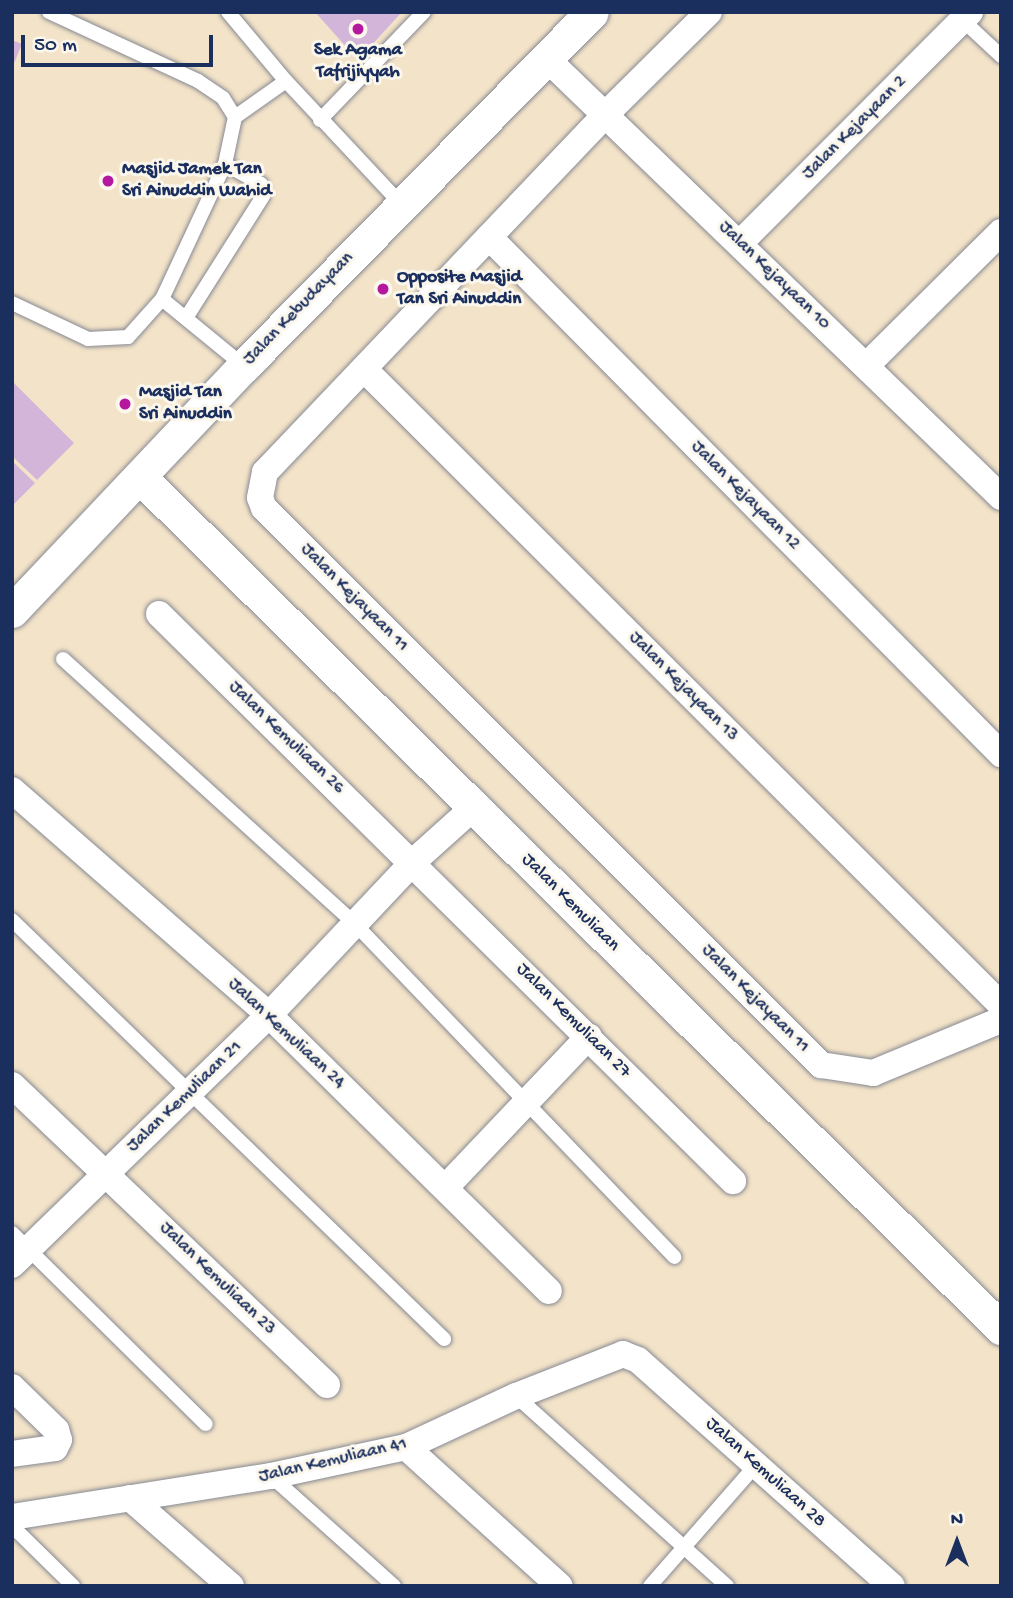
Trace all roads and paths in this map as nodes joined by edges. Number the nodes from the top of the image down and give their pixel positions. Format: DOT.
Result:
graph roads {
  1 [pos="49,12"];
  2 [pos="228,12"];
  3 [pos="424,12"];
  4 [pos="592,12"];
  5 [pos="709,12"];
  6 [pos="962,15"];
  7 [pos="1001,56"];
  8 [pos="546,58"];
  9 [pos="286,81"];
  10 [pos="607,113"];
  11 [pos="235,117"];
  12 [pos="320,120"];
  13 [pos="225,164"];
  14 [pos="401,204"];
  15 [pos="1001,232"];
  16 [pos="489,237"];
  17 [pos="740,243"];
  18 [pos="162,299"];
  19 [pos="12,303"];
  20 [pos="186,318"];
  21 [pos="244,366"];
  22 [pos="866,366"];
  23 [pos="364,369"];
  24 [pos="140,477"];
  25 [pos="998,487"];
  26 [pos="12,611"];
  27 [pos="159,614"];
  28 [pos="63,659"];
  29 [pos="1001,754"];
  30 [pos="12,790"];
  31 [pos="474,808"];
  32 [pos="413,862"];
  33 [pos="12,920"];
  34 [pos="356,925"];
  35 [pos="1001,1005"];
  36 [pos="269,1015"];
  37 [pos="1001,1020"];
  38 [pos="589,1036"];
  39 [pos="12,1085"];
  40 [pos="192,1090"];
  41 [pos="528,1104"];
  42 [pos="106,1174"];
  43 [pos="733,1181"];
  44 [pos="445,1188"];
  45 [pos="18,1249"];
  46 [pos="674,1257"];
  47 [pos="549,1291"];
  48 [pos="1001,1328"];
  49 [pos="444,1339"];
  50 [pos="638,1360"];
  51 [pos="327,1385"];
  52 [pos="12,1387"];
  53 [pos="516,1396"];
  54 [pos="206,1424"];
  55 [pos="407,1447"];
  56 [pos="12,1454"];
  57 [pos="756,1465"];
  58 [pos="271,1476"];
  59 [pos="130,1498"];
  60 [pos="12,1517"];
  61 [pos="12,1526"];
  62 [pos="683,1549"];
  63 [pos="73,1586"];
  64 [pos="231,1586"];
  65 [pos="394,1586"];
  66 [pos="560,1586"];
  67 [pos="650,1586"];
  68 [pos="727,1586"];
  69 [pos="892,1586"];
  1 -- 11 [label="lane"];
  2 -- 9 [label="lane"];
  3 -- 12 [label="lane"];
  4 -- 8 [label="street, Jalan Kebudayaan"];
  5 -- 10 [label="street, Jalan Kejayaan 11"];
  6 -- 7 [label="lane"];
  6 -- 17 [label="street, Jalan Kejayaan 2"];
  8 -- 10 [label="street, Jalan Kejayaan 10"];
  8 -- 14 [label="street, Jalan Kebudayaan"];
  9 -- 11 [label="lane"];
  9 -- 12 [label="lane"];
  10 -- 16 [label="street, Jalan Kejayaan 11"];
  10 -- 17 [label="street, Jalan Kejayaan 10"];
  11 -- 13 [label="lane"];
  12 -- 14 [label="lane"];
  13 -- 18 [label="lane"];
  13 -- 20 [label="lane"];
  14 -- 21 [label="street, Jalan Kebudayaan"];
  15 -- 22 [label="street"];
  16 -- 23 [label="street, Jalan Kejayaan 11"];
  16 -- 29 [label="street, Jalan Kejayaan 12"];
  17 -- 22 [label="street, Jalan Kejayaan 10"];
  18 -- 19 [label="lane"];
  18 -- 20 [label="lane"];
  20 -- 21 [label="lane"];
  21 -- 24 [label="street, Jalan Kebudayaan"];
  22 -- 25 [label="street, Jalan Kejayaan 10"];
  23 -- 35 [label="street, Jalan Kejayaan 13"];
  23 -- 37 [label="street, Jalan Kejayaan 11"];
  24 -- 26 [label="street, Jalan Kebudayaan"];
  24 -- 31 [label="street, Jalan Kemuliaan"];
  27 -- 32 [label="street, Jalan Kemuliaan 26"];
  28 -- 34 [label="lane"];
  30 -- 36 [label="street, Jalan Kemuliaan 24"];
  31 -- 32 [label="street, Jalan Kemuliaan 21"];
  31 -- 48 [label="street, Jalan Kemuliaan"];
  32 -- 34 [label="street, Jalan Kemuliaan 21"];
  32 -- 38 [label="street, Jalan Kemuliaan 27"];
  33 -- 40 [label="lane"];
  34 -- 36 [label="street, Jalan Kemuliaan 21"];
  34 -- 41 [label="lane"];
  36 -- 40 [label="street, Jalan Kemuliaan 21"];
  36 -- 44 [label="street, Jalan Kemuliaan 24"];
  38 -- 41 [label="street"];
  38 -- 43 [label="street, Jalan Kemuliaan 27"];
  39 -- 42 [label="street, Jalan Kemuliaan 23"];
  40 -- 42 [label="street, Jalan Kemuliaan 21"];
  40 -- 49 [label="lane"];
  41 -- 44 [label="street"];
  41 -- 46 [label="lane"];
  42 -- 45 [label="street, Jalan Kemuliaan 21"];
  42 -- 51 [label="street, Jalan Kemuliaan 23"];
  44 -- 47 [label="street, Jalan Kemuliaan 24"];
  45 -- 54 [label="lane"];
  50 -- 53 [label="street, Jalan Kemuliaan 41"];
  50 -- 57 [label="street, Jalan Kemuliaan 28"];
  52 -- 56 [label="street"];
  53 -- 55 [label="street, Jalan Kemuliaan 41"];
  53 -- 62 [label="lane"];
  55 -- 58 [label="street, Jalan Kemuliaan 41"];
  55 -- 66 [label="street"];
  57 -- 62 [label="lane"];
  57 -- 69 [label="street, Jalan Kemuliaan 28"];
  58 -- 59 [label="street, Jalan Kemuliaan 41"];
  58 -- 65 [label="lane"];
  59 -- 60 [label="street, Jalan Kemuliaan 41"];
  59 -- 64 [label="street"];
  61 -- 63 [label="lane"];
  62 -- 67 [label="lane"];
  62 -- 68 [label="lane"];
}
